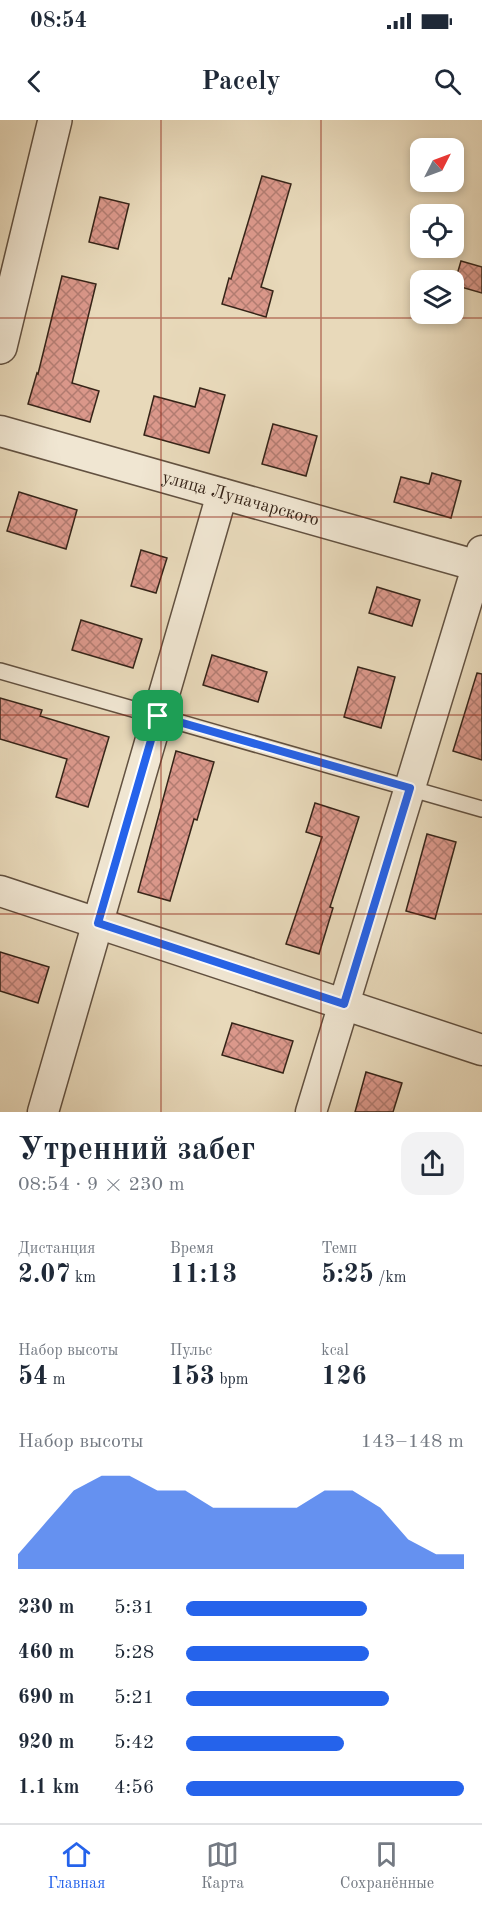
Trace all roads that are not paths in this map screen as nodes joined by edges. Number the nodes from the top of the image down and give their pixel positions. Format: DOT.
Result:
graph roads {
  1 [pos="55,120"];
  2 [pos="0,347"];
  3 [pos="0,431"];
  4 [pos="222,494"];
  5 [pos="481,561"];
  6 [pos="0,671"];
  7 [pos="158,716"];
  8 [pos="410,788"];
  9 [pos="482,809"];
  10 [pos="0,891"];
  11 [pos="98,923"];
  12 [pos="344,1004"];
  13 [pos="482,1050"];
  14 [pos="43,1112"];
  15 [pos="310,1112"];
  1 -- 2 [label="street"];
  3 -- 4 [label="street, улица Луначарского"];
  4 -- 5 [label="street, улица Луначарского"];
  4 -- 7 [label="street"];
  5 -- 8 [label="street"];
  6 -- 7 [label="lane"];
  7 -- 8 [label="lane"];
  7 -- 11 [label="street"];
  8 -- 9 [label="lane"];
  8 -- 12 [label="street"];
  10 -- 11 [label="street"];
  11 -- 12 [label="street"];
  11 -- 14 [label="street"];
  12 -- 13 [label="street"];
  12 -- 15 [label="street"];
}
